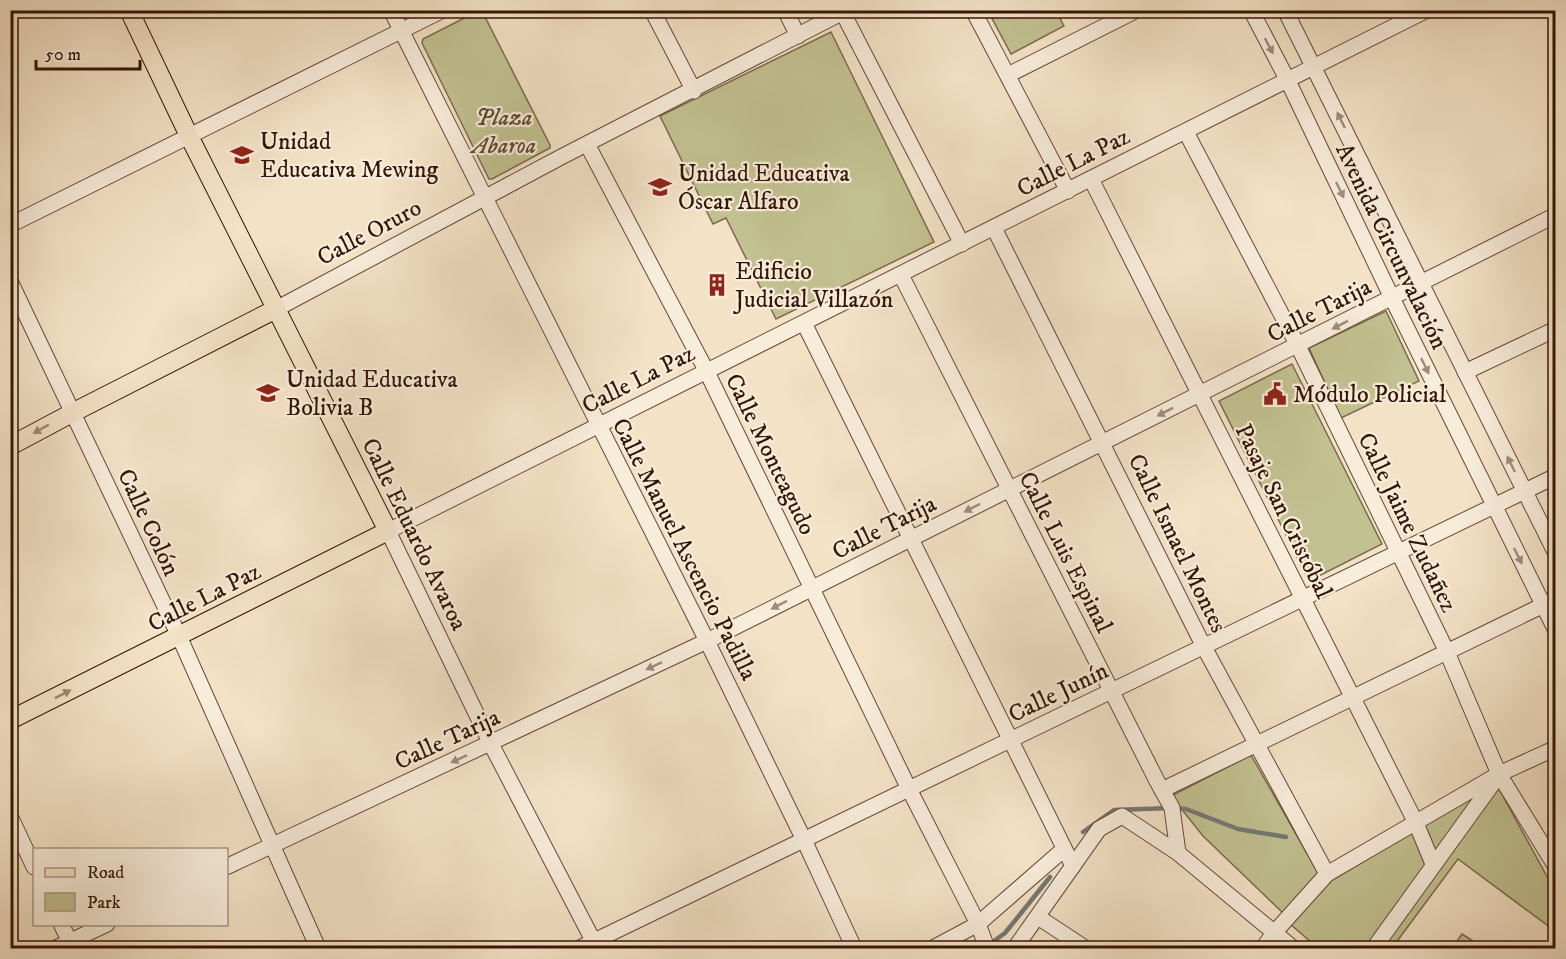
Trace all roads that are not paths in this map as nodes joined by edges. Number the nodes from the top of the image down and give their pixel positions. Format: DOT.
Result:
graph roads {
  1 [pos="129,10"];
  2 [pos="391,10"];
  3 [pos="443,10"];
  4 [pos="652,10"];
  5 [pos="785,10"];
  6 [pos="973,10"];
  7 [pos="1137,10"];
  8 [pos="1251,10"];
  9 [pos="1285,10"];
  10 [pos="1427,10"];
  11 [pos="845,12"];
  12 [pos="401,31"];
  13 [pos="798,36"];
  14 [pos="1314,67"];
  15 [pos="1008,75"];
  16 [pos="1288,81"];
  17 [pos="694,91"];
  18 [pos="1186,132"];
  19 [pos="189,136"];
  20 [pos="587,144"];
  21 [pos="1091,179"];
  22 [pos="1068,191"];
  23 [pos="485,197"];
  24 [pos="1556,215"];
  25 [pos="10,225"];
  26 [pos="994,228"];
  27 [pos="962,244"];
  28 [pos="901,275"];
  29 [pos="10,281"];
  30 [pos="1422,283"];
  31 [pos="1392,298"];
  32 [pos="276,309"];
  33 [pos="804,323"];
  34 [pos="1556,329"];
  35 [pos="1298,346"];
  36 [pos="707,372"];
  37 [pos="1466,372"];
  38 [pos="1200,394"];
  39 [pos="72,412"];
  40 [pos="598,426"];
  41 [pos="1103,443"];
  42 [pos="10,446"];
  43 [pos="1556,476"];
  44 [pos="1010,490"];
  45 [pos="1524,491"];
  46 [pos="1493,506"];
  47 [pos="388,531"];
  48 [pos="911,539"];
  49 [pos="1398,552"];
  50 [pos="1556,554"];
  51 [pos="811,589"];
  52 [pos="1302,599"];
  53 [pos="1549,602"];
  54 [pos="1556,631"];
  55 [pos="179,636"];
  56 [pos="707,641"];
  57 [pos="1204,647"];
  58 [pos="1447,652"];
  59 [pos="1111,691"];
  60 [pos="1352,699"];
  61 [pos="10,720"];
  62 [pos="1011,740"];
  63 [pos="491,744"];
  64 [pos="1256,746"];
  65 [pos="1556,748"];
  66 [pos="1499,774"];
  67 [pos="909,789"];
  68 [pos="1162,790"];
  69 [pos="10,816"];
  70 [pos="1416,823"];
  71 [pos="804,840"];
  72 [pos="273,845"];
  73 [pos="1064,849"];
  74 [pos="1178,852"];
  75 [pos="1433,864"];
  76 [pos="33,865"];
  77 [pos="228,866"];
  78 [pos="1073,866"];
  79 [pos="1556,867"];
  80 [pos="1327,874"];
  81 [pos="1038,917"];
  82 [pos="978,924"];
  83 [pos="61,926"];
  84 [pos="102,926"];
  85 [pos="1274,933"];
  86 [pos="66,946"];
  87 [pos="590,946"];
  88 [pos="318,948"];
  89 [pos="854,948"];
  90 [pos="933,948"];
  91 [pos="987,948"];
  92 [pos="1015,948"];
  93 [pos="1085,948"];
  94 [pos="1263,948"];
  95 [pos="1293,948"];
  96 [pos="1374,948"];
  1 -- 19 [label="main road, Calle Eduardo Avaroa"];
  2 -- 12 [label="street, Calle Manuel Ascencio Padilla"];
  3 -- 12 [label="street"];
  4 -- 17 [label="street"];
  5 -- 13 [label="street"];
  6 -- 15 [label="street"];
  7 -- 15 [label="street"];
  8 -- 16 [label="street, Avenida Circunvalación, one-way"];
  9 -- 14 [label="street, Avenida Circunvalación"];
  10 -- 14 [label="street"];
  11 -- 13 [label="street, Calle Oruro"];
  11 -- 27 [label="street"];
  12 -- 19 [label="street"];
  12 -- 23 [label="street, Calle Manuel Ascencio Padilla"];
  13 -- 17 [label="street, Calle Oruro"];
  14 -- 16 [label="street, Calle La Paz"];
  30 -- 14 [label="street, Avenida Circunvalación, one-way"];
  15 -- 22 [label="street"];
  16 -- 18 [label="street, Calle La Paz"];
  16 -- 31 [label="street, Avenida Circunvalación, one-way"];
  17 -- 20 [label="street, Calle Oruro"];
  18 -- 21 [label="street, Calle La Paz"];
  18 -- 35 [label="street, Calle Jaime Zudañez"];
  19 -- 25 [label="street"];
  19 -- 32 [label="main road, Calle Eduardo Avaroa"];
  20 -- 23 [label="street, Calle Oruro"];
  20 -- 36 [label="street, Calle Monteagudo"];
  21 -- 22 [label="street, Calle La Paz"];
  21 -- 38 [label="street, Pasaje San Cristóbal"];
  22 -- 26 [label="street, Calle La Paz"];
  23 -- 32 [label="street, Calle Oruro"];
  23 -- 40 [label="street, Calle Manuel Ascencio Padilla"];
  24 -- 30 [label="street, Calle Tarija"];
  26 -- 27 [label="street, Calle La Paz"];
  26 -- 41 [label="street, Calle Ismael Montes"];
  27 -- 28 [label="street, Calle La Paz"];
  28 -- 33 [label="street, Calle La Paz"];
  28 -- 44 [label="street, Calle Luis Espinal"];
  29 -- 39 [label="street, Calle Colón"];
  30 -- 31 [label="street, Calle Tarija"];
  30 -- 37 [label="street, Avenida Circunvalación"];
  31 -- 35 [label="street, Calle Tarija, one-way"];
  31 -- 46 [label="street, Avenida Circunvalación, one-way"];
  32 -- 39 [label="main road, Calle Oruro"];
  32 -- 47 [label="main road, Calle Eduardo Avaroa"];
  33 -- 36 [label="street, Calle La Paz"];
  33 -- 48 [label="street"];
  34 -- 37 [label="street"];
  35 -- 38 [label="street, Calle Tarija"];
  35 -- 49 [label="street, Calle Jaime Zudañez"];
  36 -- 40 [label="street, Calle La Paz"];
  36 -- 51 [label="street, Calle Monteagudo"];
  45 -- 37 [label="street, Avenida Circunvalación, one-way"];
  38 -- 41 [label="street, Calle Tarija, one-way"];
  38 -- 52 [label="street, Pasaje San Cristóbal"];
  39 -- 42 [label="main road, Calle Oruro, one-way"];
  39 -- 55 [label="street, Calle Colón"];
  40 -- 47 [label="street, Calle La Paz"];
  40 -- 56 [label="street, Calle Manuel Ascencio Padilla"];
  41 -- 44 [label="street, Calle Tarija"];
  41 -- 57 [label="street, Calle Ismael Montes"];
  43 -- 45 [label="street, Calle Junín"];
  44 -- 48 [label="street, Calle Tarija, one-way"];
  44 -- 59 [label="street, Calle Luis Espinal"];
  45 -- 46 [label="street, Calle Junín"];
  45 -- 50 [label="street, Avenida Circunvalación"];
  46 -- 49 [label="street, Calle Junín"];
  46 -- 53 [label="street, Avenida Circunvalación, one-way"];
  47 -- 55 [label="main road, Calle La Paz"];
  47 -- 63 [label="street, Calle Eduardo Avaroa"];
  48 -- 51 [label="street, Calle Tarija"];
  48 -- 62 [label="street"];
  49 -- 52 [label="street, Calle Junín"];
  49 -- 58 [label="street, Calle Jaime Zudañez"];
  51 -- 56 [label="street, Calle Tarija, one-way"];
  51 -- 67 [label="street, Calle Monteagudo"];
  52 -- 57 [label="street, Calle Junín"];
  52 -- 60 [label="street, Pasaje San Cristóbal"];
  53 -- 54 [label="street, Avenida Circunvalación"];
  53 -- 58 [label="street"];
  61 -- 55 [label="main road, Calle La Paz, one-way"];
  55 -- 72 [label="street, Calle Colón"];
  56 -- 63 [label="street, Calle Tarija, one-way"];
  56 -- 71 [label="street, Calle Manuel Ascencio Padilla"];
  57 -- 59 [label="street, Calle Junín"];
  57 -- 64 [label="street, Calle Ismael Montes"];
  58 -- 60 [label="street"];
  58 -- 66 [label="street, Calle Jaime Zudañez"];
  59 -- 62 [label="street, Calle Junín"];
  59 -- 68 [label="street, Calle Luis Espinal"];
  60 -- 64 [label="street"];
  60 -- 70 [label="street, Pasaje San Cristóbal"];
  62 -- 67 [label="street, Calle Junín"];
  62 -- 73 [label="street"];
  63 -- 72 [label="street, Calle Tarija, one-way"];
  63 -- 87 [label="street, Calle Eduardo Avaroa"];
  64 -- 68 [label="street"];
  64 -- 80 [label="street, Calle Ismael Montes"];
  65 -- 66 [label="street"];
  66 -- 70 [label="street"];
  66 -- 75 [label="street"];
  66 -- 79 [label="street, Calle Jaime Zudañez"];
  67 -- 71 [label="street, Calle Junín"];
  67 -- 82 [label="street, Calle Monteagudo"];
  68 -- 74 [label="street, Calle Luis Espinal"];
  69 -- 76 [label="street"];
  70 -- 75 [label="street, Pasaje San Cristóbal"];
  70 -- 80 [label="street"];
  71 -- 87 [label="street, Calle Junín"];
  71 -- 89 [label="street, Calle Manuel Ascencio Padilla"];
  72 -- 77 [label="street, Calle Tarija"];
  72 -- 88 [label="street, Calle Colón"];
  73 -- 78 [label="street"];
  73 -- 82 [label="street"];
  74 -- 78 [label="street"];
  74 -- 85 [label="street"];
  75 -- 96 [label="street"];
  78 -- 81 [label="street"];
  80 -- 85 [label="street"];
  81 -- 92 [label="street"];
  81 -- 93 [label="street"];
  82 -- 90 [label="street"];
  82 -- 91 [label="street, Calle Monteagudo"];
  83 -- 86 [label="street"];
  84 -- 86 [label="street"];
  85 -- 94 [label="street"];
  85 -- 95 [label="street"];
}
